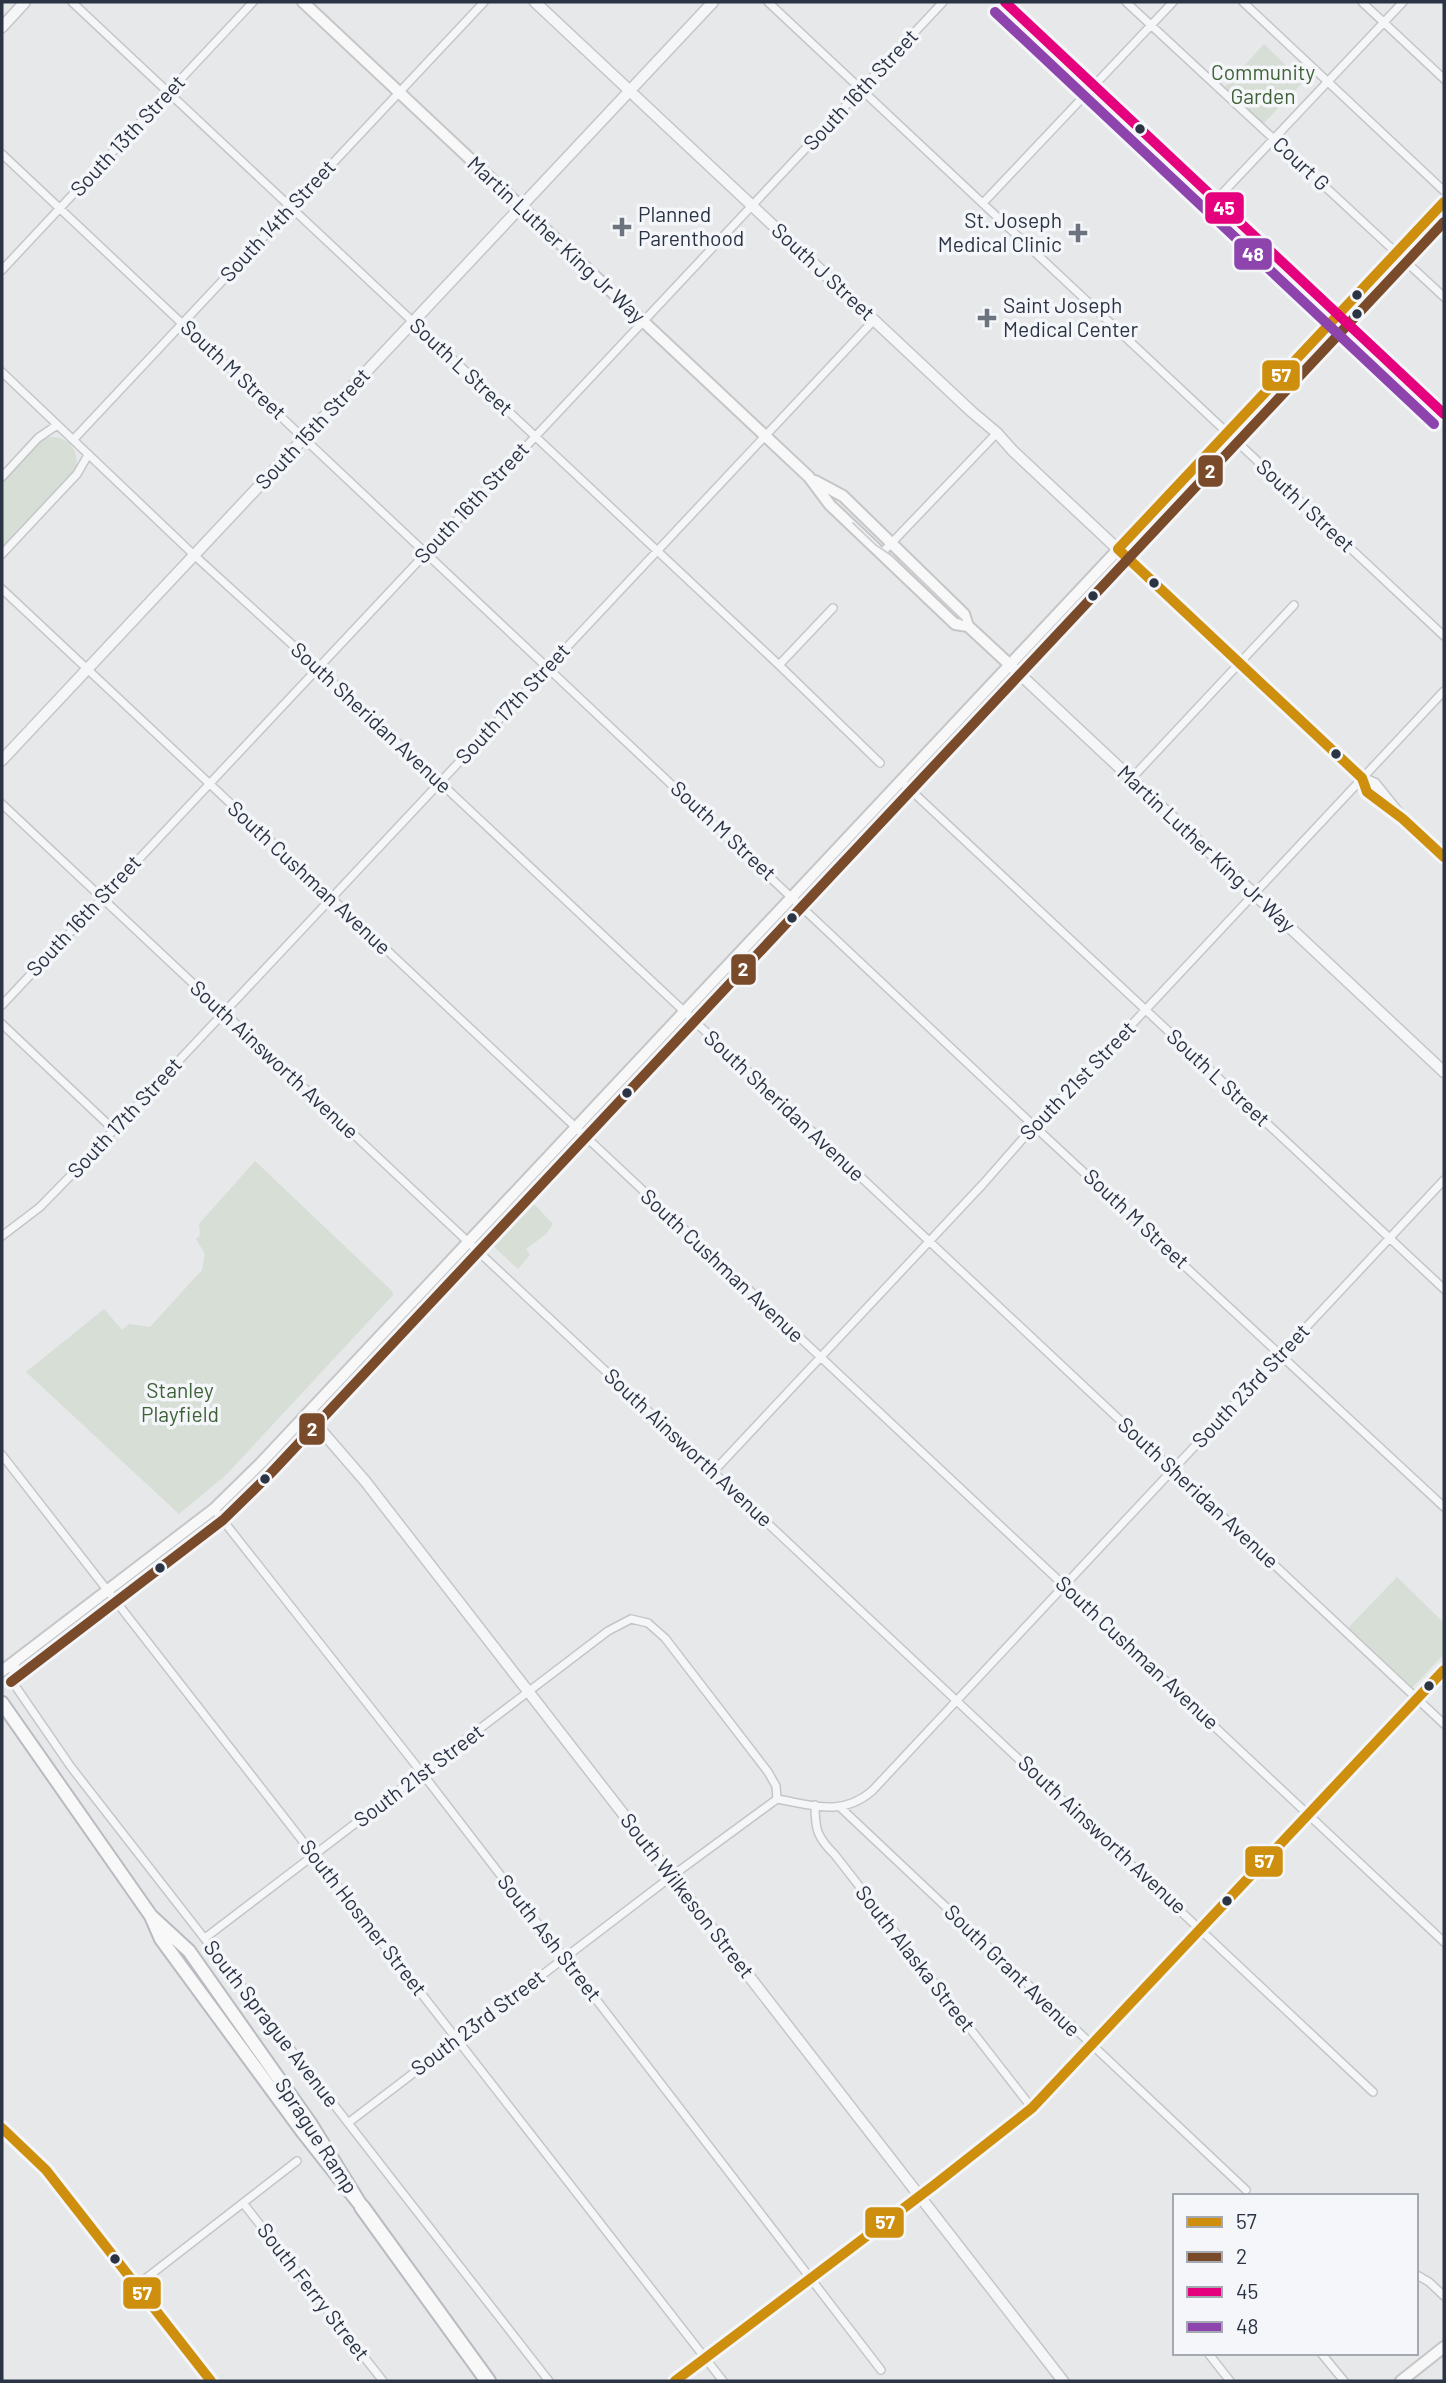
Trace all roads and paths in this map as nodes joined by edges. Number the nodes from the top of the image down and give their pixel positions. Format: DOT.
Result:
graph roads {
  1 [pos="25,2"];
  2 [pos="72,2"];
  3 [pos="253,2"];
  4 [pos="303,2"];
  5 [pos="484,2"];
  6 [pos="535,2"];
  7 [pos="713,2"];
  8 [pos="768,2"];
  9 [pos="943,2"];
  10 [pos="1005,2"];
  11 [pos="1126,2"];
  12 [pos="1173,2"];
  13 [pos="1244,2"];
  14 [pos="1362,2"];
  15 [pos="1403,2"];
  16 [pos="1384,22"];
  17 [pos="1151,25"];
  18 [pos="2,27"];
  19 [pos="1444,79"];
  20 [pos="1328,81"];
  21 [pos="1094,85"];
  22 [pos="862,89"];
  23 [pos="399,92"];
  24 [pos="631,92"];
  25 [pos="168,93"];
  26 [pos="1274,139"];
  27 [pos="2,154"];
  28 [pos="1444,191"];
  29 [pos="1216,200"];
  30 [pos="1444,202"];
  31 [pos="983,203"];
  32 [pos="752,205"];
  33 [pos="520,206"];
  34 [pos="290,207"];
  35 [pos="60,208"];
  36 [pos="1397,253"];
  37 [pos="2,270"];
  38 [pos="1444,298"];
  39 [pos="1338,315"];
  40 [pos="874,320"];
  41 [pos="413,321"];
  42 [pos="643,321"];
  43 [pos="182,323"];
  44 [pos="2,372"];
  45 [pos="1444,414"];
  46 [pos="981,420"];
  47 [pos="57,425"];
  48 [pos="1228,433"];
  49 [pos="765,435"];
  50 [pos="535,436"];
  51 [pos="994,436"];
  52 [pos="305,437"];
  53 [pos="73,440"];
  54 [pos="1007,445"];
  55 [pos="88,455"];
  56 [pos="2,477"];
  57 [pos="809,478"];
  58 [pos="892,542"];
  59 [pos="1118,549"];
  60 [pos="657,551"];
  61 [pos="426,552"];
  62 [pos="2,554"];
  63 [pos="881,554"];
  64 [pos="194,555"];
  65 [pos="2,589"];
  66 [pos="1294,606"];
  67 [pos="833,608"];
  68 [pos="968,626"];
  69 [pos="1444,636"];
  70 [pos="1009,664"];
  71 [pos="1240,664"];
  72 [pos="779,665"];
  73 [pos="548,666"];
  74 [pos="318,668"];
  75 [pos="87,669"];
  76 [pos="1444,691"];
  77 [pos="2,760"];
  78 [pos="880,763"];
  79 [pos="1362,778"];
  80 [pos="1131,779"];
  81 [pos="901,781"];
  82 [pos="440,782"];
  83 [pos="209,783"];
  84 [pos="2,804"];
  85 [pos="1444,857"];
  86 [pos="1254,894"];
  87 [pos="792,896"];
  88 [pos="102,898"];
  89 [pos="331,898"];
  90 [pos="2,1005"];
  91 [pos="1145,1010"];
  92 [pos="684,1012"];
  93 [pos="224,1013"];
  94 [pos="2,1024"];
  95 [pos="1444,1072"];
  96 [pos="1034,1126"];
  97 [pos="575,1127"];
  98 [pos="114,1129"];
  99 [pos="1444,1180"];
  100 [pos="2,1236"];
  101 [pos="1390,1238"];
  102 [pos="928,1241"];
  103 [pos="468,1242"];
  104 [pos="1444,1289"];
  105 [pos="1282,1354"];
  106 [pos="819,1358"];
  107 [pos="307,1414"];
  108 [pos="2,1455"];
  109 [pos="1173,1469"];
  110 [pos="713,1472"];
  111 [pos="1444,1507"];
  112 [pos="214,1509"];
  113 [pos="1065,1585"];
  114 [pos="107,1591"];
  115 [pos="17,1659"];
  116 [pos="1444,1670"];
  117 [pos="2,1671"];
  118 [pos="529,1692"];
  119 [pos="957,1699"];
  120 [pos="1418,1699"];
  121 [pos="2,1703"];
  122 [pos="2,1718"];
  123 [pos="1444,1724"];
  124 [pos="25,1735"];
  125 [pos="422,1773"];
  126 [pos="777,1799"];
  127 [pos="815,1805"];
  128 [pos="841,1808"];
  129 [pos="1309,1814"];
  130 [pos="315,1855"];
  131 [pos="672,1875"];
  132 [pos="1201,1929"];
  133 [pos="205,1938"];
  134 [pos="1444,1942"];
  135 [pos="564,1958"];
  136 [pos="457,2039"];
  137 [pos="1091,2046"];
  138 [pos="1373,2092"];
  139 [pos="1032,2108"];
  140 [pos="348,2123"];
  141 [pos="2,2128"];
  142 [pos="297,2161"];
  143 [pos="1246,2190"];
  144 [pos="920,2196"];
  145 [pos="243,2203"];
  146 [pos="362,2207"];
  147 [pos="1418,2276"];
  148 [pos="810,2278"];
  149 [pos="136,2286"];
  150 [pos="1444,2296"];
  151 [pos="1444,2347"];
  152 [pos="1210,2355"];
  153 [pos="1323,2355"];
  154 [pos="705,2358"];
  155 [pos="881,2370"];
  156 [pos="211,2381"];
  157 [pos="383,2381"];
  158 [pos="488,2381"];
  159 [pos="549,2381"];
  160 [pos="675,2381"];
  161 [pos="723,2381"];
  162 [pos="1063,2381"];
  163 [pos="1230,2381"];
  164 [pos="1343,2381"];
  165 [pos="1401,2381"];
  1 -- 18 [label="street"];
  2 -- 25 [label="street, South L Street"];
  3 -- 25 [label="street, South 13th Street"];
  4 -- 23 [label="main road, Martin Luther King Jr Way"];
  5 -- 23 [label="street, South 14th Street"];
  6 -- 24 [label="street, South J Street"];
  7 -- 24 [label="street, South 15th Street"];
  8 -- 22 [label="street, South I Street"];
  9 -- 22 [label="street, South 16th Street"];
  10 -- 21 [label="main road"];
  11 -- 17 [label="street, Court G"];
  12 -- 17 [label="street"];
  13 -- 20 [label="street"];
  14 -- 16 [label="street"];
  15 -- 16 [label="street"];
  16 -- 19 [label="street"];
  16 -- 20 [label="street"];
  17 -- 21 [label="street"];
  17 -- 26 [label="street, Court G"];
  20 -- 26 [label="street"];
  20 -- 28 [label="street"];
  21 -- 29 [label="main road"];
  21 -- 31 [label="street"];
  22 -- 31 [label="street, South I Street"];
  22 -- 32 [label="street, South 16th Street"];
  23 -- 33 [label="main road, Martin Luther King Jr Way"];
  23 -- 34 [label="street, South 14th Street"];
  24 -- 32 [label="street, South J Street"];
  24 -- 33 [label="street, South 15th Street"];
  25 -- 34 [label="street, South L Street"];
  25 -- 35 [label="street, South 13th Street"];
  26 -- 29 [label="street"];
  26 -- 36 [label="street, Court G"];
  27 -- 35 [label="street, South M Street"];
  29 -- 39 [label="main road"];
  30 -- 36 [label="main road"];
  31 -- 48 [label="street, South I Street"];
  32 -- 40 [label="street, South J Street"];
  32 -- 42 [label="street, South 16th Street"];
  33 -- 41 [label="street, South 15th Street"];
  33 -- 42 [label="main road, Martin Luther King Jr Way"];
  34 -- 41 [label="street, South L Street"];
  34 -- 43 [label="street, South 14th Street"];
  35 -- 37 [label="street, South 13th Street"];
  35 -- 43 [label="street, South M Street"];
  36 -- 38 [label="street, Court G"];
  36 -- 39 [label="main road"];
  39 -- 45 [label="main road"];
  39 -- 48 [label="main road"];
  40 -- 46 [label="street, South J Street"];
  40 -- 49 [label="street, South 17th Street"];
  41 -- 50 [label="street, South L Street"];
  41 -- 52 [label="street, South 15th Street"];
  42 -- 49 [label="main road, Martin Luther King Jr Way"];
  42 -- 50 [label="street, South 16th Street"];
  43 -- 52 [label="street, South M Street"];
  43 -- 53 [label="street, South 14th Street"];
  44 -- 47 [label="street, South Sheridan Avenue"];
  46 -- 51 [label="street"];
  46 -- 54 [label="street"];
  47 -- 53 [label="street, South Sheridan Avenue"];
  47 -- 56 [label="street"];
  48 -- 59 [label="main road"];
  48 -- 69 [label="street, South I Street"];
  49 -- 57 [label="main road, Martin Luther King Jr Way"];
  49 -- 60 [label="street, South 17th Street"];
  50 -- 60 [label="street, South L Street"];
  50 -- 61 [label="street, South 16th Street"];
  51 -- 54 [label="street"];
  51 -- 58 [label="street"];
  52 -- 61 [label="street, South M Street"];
  52 -- 64 [label="street, South 15th Street"];
  53 -- 55 [label="street, South Sheridan Avenue"];
  54 -- 59 [label="street"];
  55 -- 62 [label="street"];
  55 -- 64 [label="street, South Sheridan Avenue"];
  57 -- 58 [label="main road, Martin Luther King Jr Way"];
  57 -- 63 [label="main road, Martin Luther King Jr Way"];
  58 -- 63 [label="street"];
  58 -- 68 [label="main road, Martin Luther King Jr Way"];
  59 -- 70 [label="main road"];
  59 -- 71 [label="street"];
  60 -- 72 [label="street, South L Street"];
  60 -- 73 [label="street, South 17th Street"];
  61 -- 73 [label="street, South M Street"];
  61 -- 74 [label="street, South 16th Street"];
  63 -- 68 [label="main road, Martin Luther King Jr Way"];
  64 -- 74 [label="street, South Sheridan Avenue"];
  64 -- 75 [label="street, South 15th Street"];
  65 -- 75 [label="street, South Cushman Avenue"];
  66 -- 71 [label="street"];
  67 -- 72 [label="street"];
  68 -- 70 [label="main road, Martin Luther King Jr Way"];
  70 -- 80 [label="street, Martin Luther King Jr Way"];
  70 -- 81 [label="main road"];
  71 -- 79 [label="street"];
  71 -- 80 [label="street"];
  72 -- 78 [label="street, South L Street"];
  73 -- 82 [label="street, South 17th Street"];
  73 -- 87 [label="street, South M Street"];
  74 -- 82 [label="street, South Sheridan Avenue"];
  74 -- 83 [label="street, South 16th Street"];
  75 -- 77 [label="street, South 15th Street"];
  75 -- 83 [label="street, South Cushman Avenue"];
  76 -- 79 [label="street, South 21st Street"];
  79 -- 85 [label="street"];
  79 -- 86 [label="street, South 21st Street"];
  80 -- 86 [label="street, Martin Luther King Jr Way"];
  81 -- 87 [label="main road"];
  81 -- 91 [label="street, South L Street"];
  82 -- 89 [label="street, South 17th Street"];
  82 -- 92 [label="street, South Sheridan Avenue"];
  83 -- 88 [label="street, South 16th Street"];
  83 -- 89 [label="street, South Cushman Avenue"];
  84 -- 88 [label="street, South Ainsworth Avenue"];
  86 -- 91 [label="street, South 21st Street"];
  86 -- 95 [label="street, Martin Luther King Jr Way"];
  87 -- 92 [label="main road"];
  87 -- 96 [label="street, South M Street"];
  88 -- 90 [label="street, South 16th Street"];
  88 -- 93 [label="street, South Ainsworth Avenue"];
  89 -- 93 [label="street, South 17th Street"];
  89 -- 97 [label="street, South Cushman Avenue"];
  91 -- 96 [label="street, South 21st Street"];
  91 -- 101 [label="street, South L Street"];
  92 -- 97 [label="main road"];
  92 -- 102 [label="street, South Sheridan Avenue"];
  93 -- 98 [label="street, South 17th Street"];
  93 -- 103 [label="street, South Ainsworth Avenue"];
  94 -- 98 [label="street"];
  96 -- 102 [label="street, South 21st Street"];
  96 -- 105 [label="street, South M Street"];
  97 -- 103 [label="main road"];
  97 -- 106 [label="street, South Cushman Avenue"];
  98 -- 100 [label="street, South 17th Street"];
  99 -- 101 [label="street, South 23rd Street"];
  101 -- 104 [label="street, South L Street"];
  101 -- 105 [label="street, South 23rd Street"];
  102 -- 106 [label="street, South 21st Street"];
  102 -- 109 [label="street, South Sheridan Avenue"];
  103 -- 107 [label="main road"];
  103 -- 110 [label="street, South Ainsworth Avenue"];
  105 -- 109 [label="street, South 23rd Street"];
  105 -- 111 [label="street, South M Street"];
  106 -- 110 [label="street, South 21st Street"];
  106 -- 113 [label="street, South Cushman Avenue"];
  107 -- 112 [label="main road"];
  107 -- 118 [label="street, South Wilkeson Street"];
  108 -- 114 [label="street, South Hosmer Street"];
  109 -- 113 [label="street, South 23rd Street"];
  109 -- 120 [label="street, South Sheridan Avenue"];
  110 -- 119 [label="street, South Ainsworth Avenue"];
  112 -- 114 [label="main road"];
  112 -- 125 [label="street, South Ash Street"];
  113 -- 119 [label="street, South 23rd Street"];
  113 -- 129 [label="street, South Cushman Avenue"];
  114 -- 115 [label="main road"];
  114 -- 130 [label="street, South Hosmer Street"];
  115 -- 117 [label="main road"];
  115 -- 133 [label="street, South Sprague Avenue"];
  116 -- 120 [label="street"];
  118 -- 125 [label="street, South 21st Street"];
  118 -- 126 [label="street, South 21st Street"];
  118 -- 131 [label="street, South Wilkeson Street"];
  119 -- 128 [label="street, South 23rd Street"];
  119 -- 132 [label="street, South Ainsworth Avenue"];
  120 -- 123 [label="street, South Sheridan Avenue"];
  120 -- 129 [label="street"];
  121 -- 124 [label="highway, Sprague Ramp"];
  122 -- 124 [label="highway"];
  124 -- 146 [label="highway, Sprague Ramp"];
  125 -- 130 [label="street, South 21st Street"];
  125 -- 135 [label="street, South Ash Street"];
  126 -- 127 [label="street"];
  126 -- 131 [label="street, South 23rd Street"];
  127 -- 128 [label="street"];
  127 -- 139 [label="street, South Alaska Street"];
  128 -- 137 [label="street, South Grant Avenue"];
  129 -- 132 [label="street"];
  129 -- 134 [label="street, South Cushman Avenue"];
  130 -- 133 [label="street, South 21st Street"];
  130 -- 136 [label="street, South Hosmer Street"];
  131 -- 135 [label="street, South 23rd Street"];
  131 -- 144 [label="street, South Wilkeson Street"];
  132 -- 137 [label="street"];
  132 -- 138 [label="street, South Ainsworth Avenue"];
  133 -- 140 [label="street, South Sprague Avenue"];
  135 -- 136 [label="street, South 23rd Street"];
  135 -- 148 [label="street, South Ash Street"];
  136 -- 140 [label="street, South 23rd Street"];
  136 -- 154 [label="street, South Hosmer Street"];
  137 -- 139 [label="street"];
  137 -- 143 [label="street, South Grant Avenue"];
  139 -- 144 [label="street"];
  140 -- 159 [label="street, South Sprague Avenue"];
  141 -- 149 [label="street"];
  142 -- 145 [label="street"];
  144 -- 148 [label="street"];
  144 -- 162 [label="street, South Wilkeson Street"];
  145 -- 149 [label="street"];
  145 -- 157 [label="street, South Ferry Street"];
  146 -- 158 [label="highway"];
  147 -- 150 [label="street"];
  148 -- 154 [label="street"];
  148 -- 155 [label="street, South Ash Street"];
  149 -- 156 [label="street"];
  151 -- 165 [label="main road"];
  152 -- 163 [label="street"];
  153 -- 164 [label="street"];
  154 -- 160 [label="street"];
  154 -- 161 [label="street, South Hosmer Street"];
}
